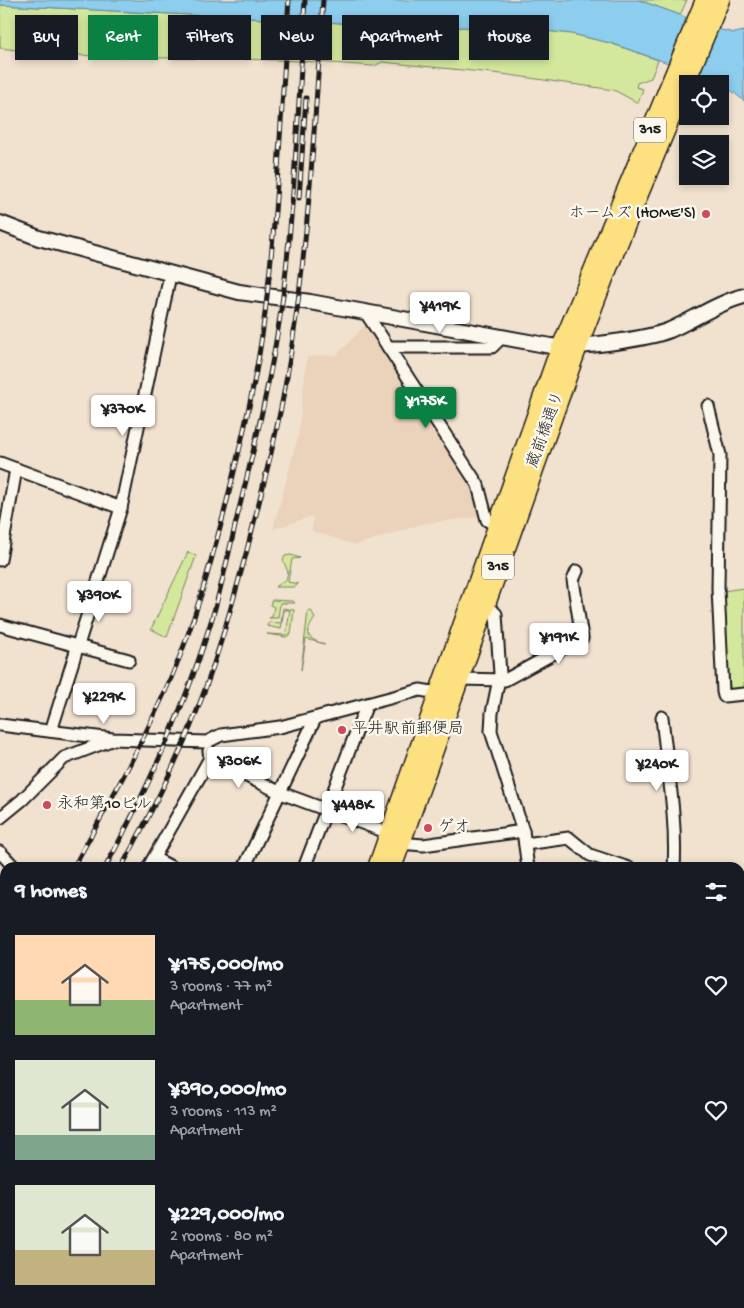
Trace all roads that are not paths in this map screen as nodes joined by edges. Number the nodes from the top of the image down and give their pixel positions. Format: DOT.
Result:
graph roads {
  1 [pos="705,0"];
  2 [pos="720,0"];
  3 [pos="0,223"];
  4 [pos="602,264"];
  5 [pos="170,275"];
  6 [pos="744,296"];
  7 [pos="366,313"];
  8 [pos="501,338"];
  9 [pos="569,346"];
  10 [pos="388,347"];
  11 [pos="708,406"];
  12 [pos="0,463"];
  13 [pos="16,469"];
  14 [pos="121,508"];
  15 [pos="497,526"];
  16 [pos="0,560"];
  17 [pos="577,571"];
  18 [pos="485,602"];
  19 [pos="0,626"];
  20 [pos="78,646"];
  21 [pos="129,660"];
  22 [pos="459,679"];
  23 [pos="499,680"];
  24 [pos="438,693"];
  25 [pos="744,694"];
  26 [pos="367,704"];
  27 [pos="662,717"];
  28 [pos="315,719"];
  29 [pos="0,725"];
  30 [pos="52,731"];
  31 [pos="113,739"];
  32 [pos="207,742"];
  33 [pos="210,758"];
  34 [pos="281,793"];
  35 [pos="326,809"];
  36 [pos="0,818"];
  37 [pos="522,831"];
  38 [pos="394,838"];
  39 [pos="525,844"];
  40 [pos="0,852"];
  41 [pos="9,862"];
  42 [pos="152,862"];
  43 [pos="247,862"];
  44 [pos="306,862"];
  45 [pos="380,862"];
  46 [pos="392,862"];
  47 [pos="527,862"];
  48 [pos="610,862"];
  49 [pos="674,862"];
  1 -- 4 [label="main road, 蔵前橋通り / 315"];
  2 -- 4 [label="main road, 蔵前橋通り / 315"];
  3 -- 5 [label="street"];
  4 -- 9 [label="main road, 蔵前橋通り / 315"];
  5 -- 7 [label="street"];
  5 -- 14 [label="street"];
  6 -- 9 [label="street"];
  7 -- 8 [label="street"];
  7 -- 10 [label="street"];
  8 -- 9 [label="street"];
  8 -- 10 [label="street"];
  9 -- 15 [label="main road, 蔵前橋通り / 315"];
  9 -- 18 [label="main road, 蔵前橋通り / 315"];
  10 -- 15 [label="street"];
  11 -- 25 [label="street"];
  12 -- 13 [label="street"];
  13 -- 14 [label="street"];
  13 -- 16 [label="street"];
  14 -- 20 [label="street"];
  15 -- 24 [label="main road, 蔵前橋通り / 315"];
  17 -- 23 [label="street"];
  18 -- 22 [label="main road, 蔵前橋通り / 315"];
  18 -- 23 [label="street"];
  19 -- 20 [label="street"];
  20 -- 21 [label="street"];
  20 -- 30 [label="street"];
  22 -- 23 [label="street"];
  22 -- 38 [label="main road, 蔵前橋通り / 315"];
  23 -- 37 [label="street"];
  24 -- 26 [label="street"];
  24 -- 38 [label="main road, 蔵前橋通り / 315"];
  26 -- 28 [label="street"];
  26 -- 35 [label="street"];
  27 -- 49 [label="street"];
  28 -- 32 [label="street"];
  28 -- 34 [label="street"];
  29 -- 30 [label="street"];
  30 -- 31 [label="street"];
  31 -- 32 [label="street"];
  31 -- 36 [label="street"];
  32 -- 33 [label="street"];
  33 -- 34 [label="street"];
  33 -- 42 [label="street"];
  34 -- 35 [label="street"];
  34 -- 43 [label="street"];
  35 -- 38 [label="street"];
  35 -- 44 [label="street"];
  37 -- 38 [label="street"];
  37 -- 39 [label="street"];
  38 -- 45 [label="main road, 蔵前橋通り / 315"];
  38 -- 46 [label="main road, 蔵前橋通り / 315"];
  39 -- 47 [label="street"];
  39 -- 48 [label="street"];
  40 -- 41 [label="street"];
}
